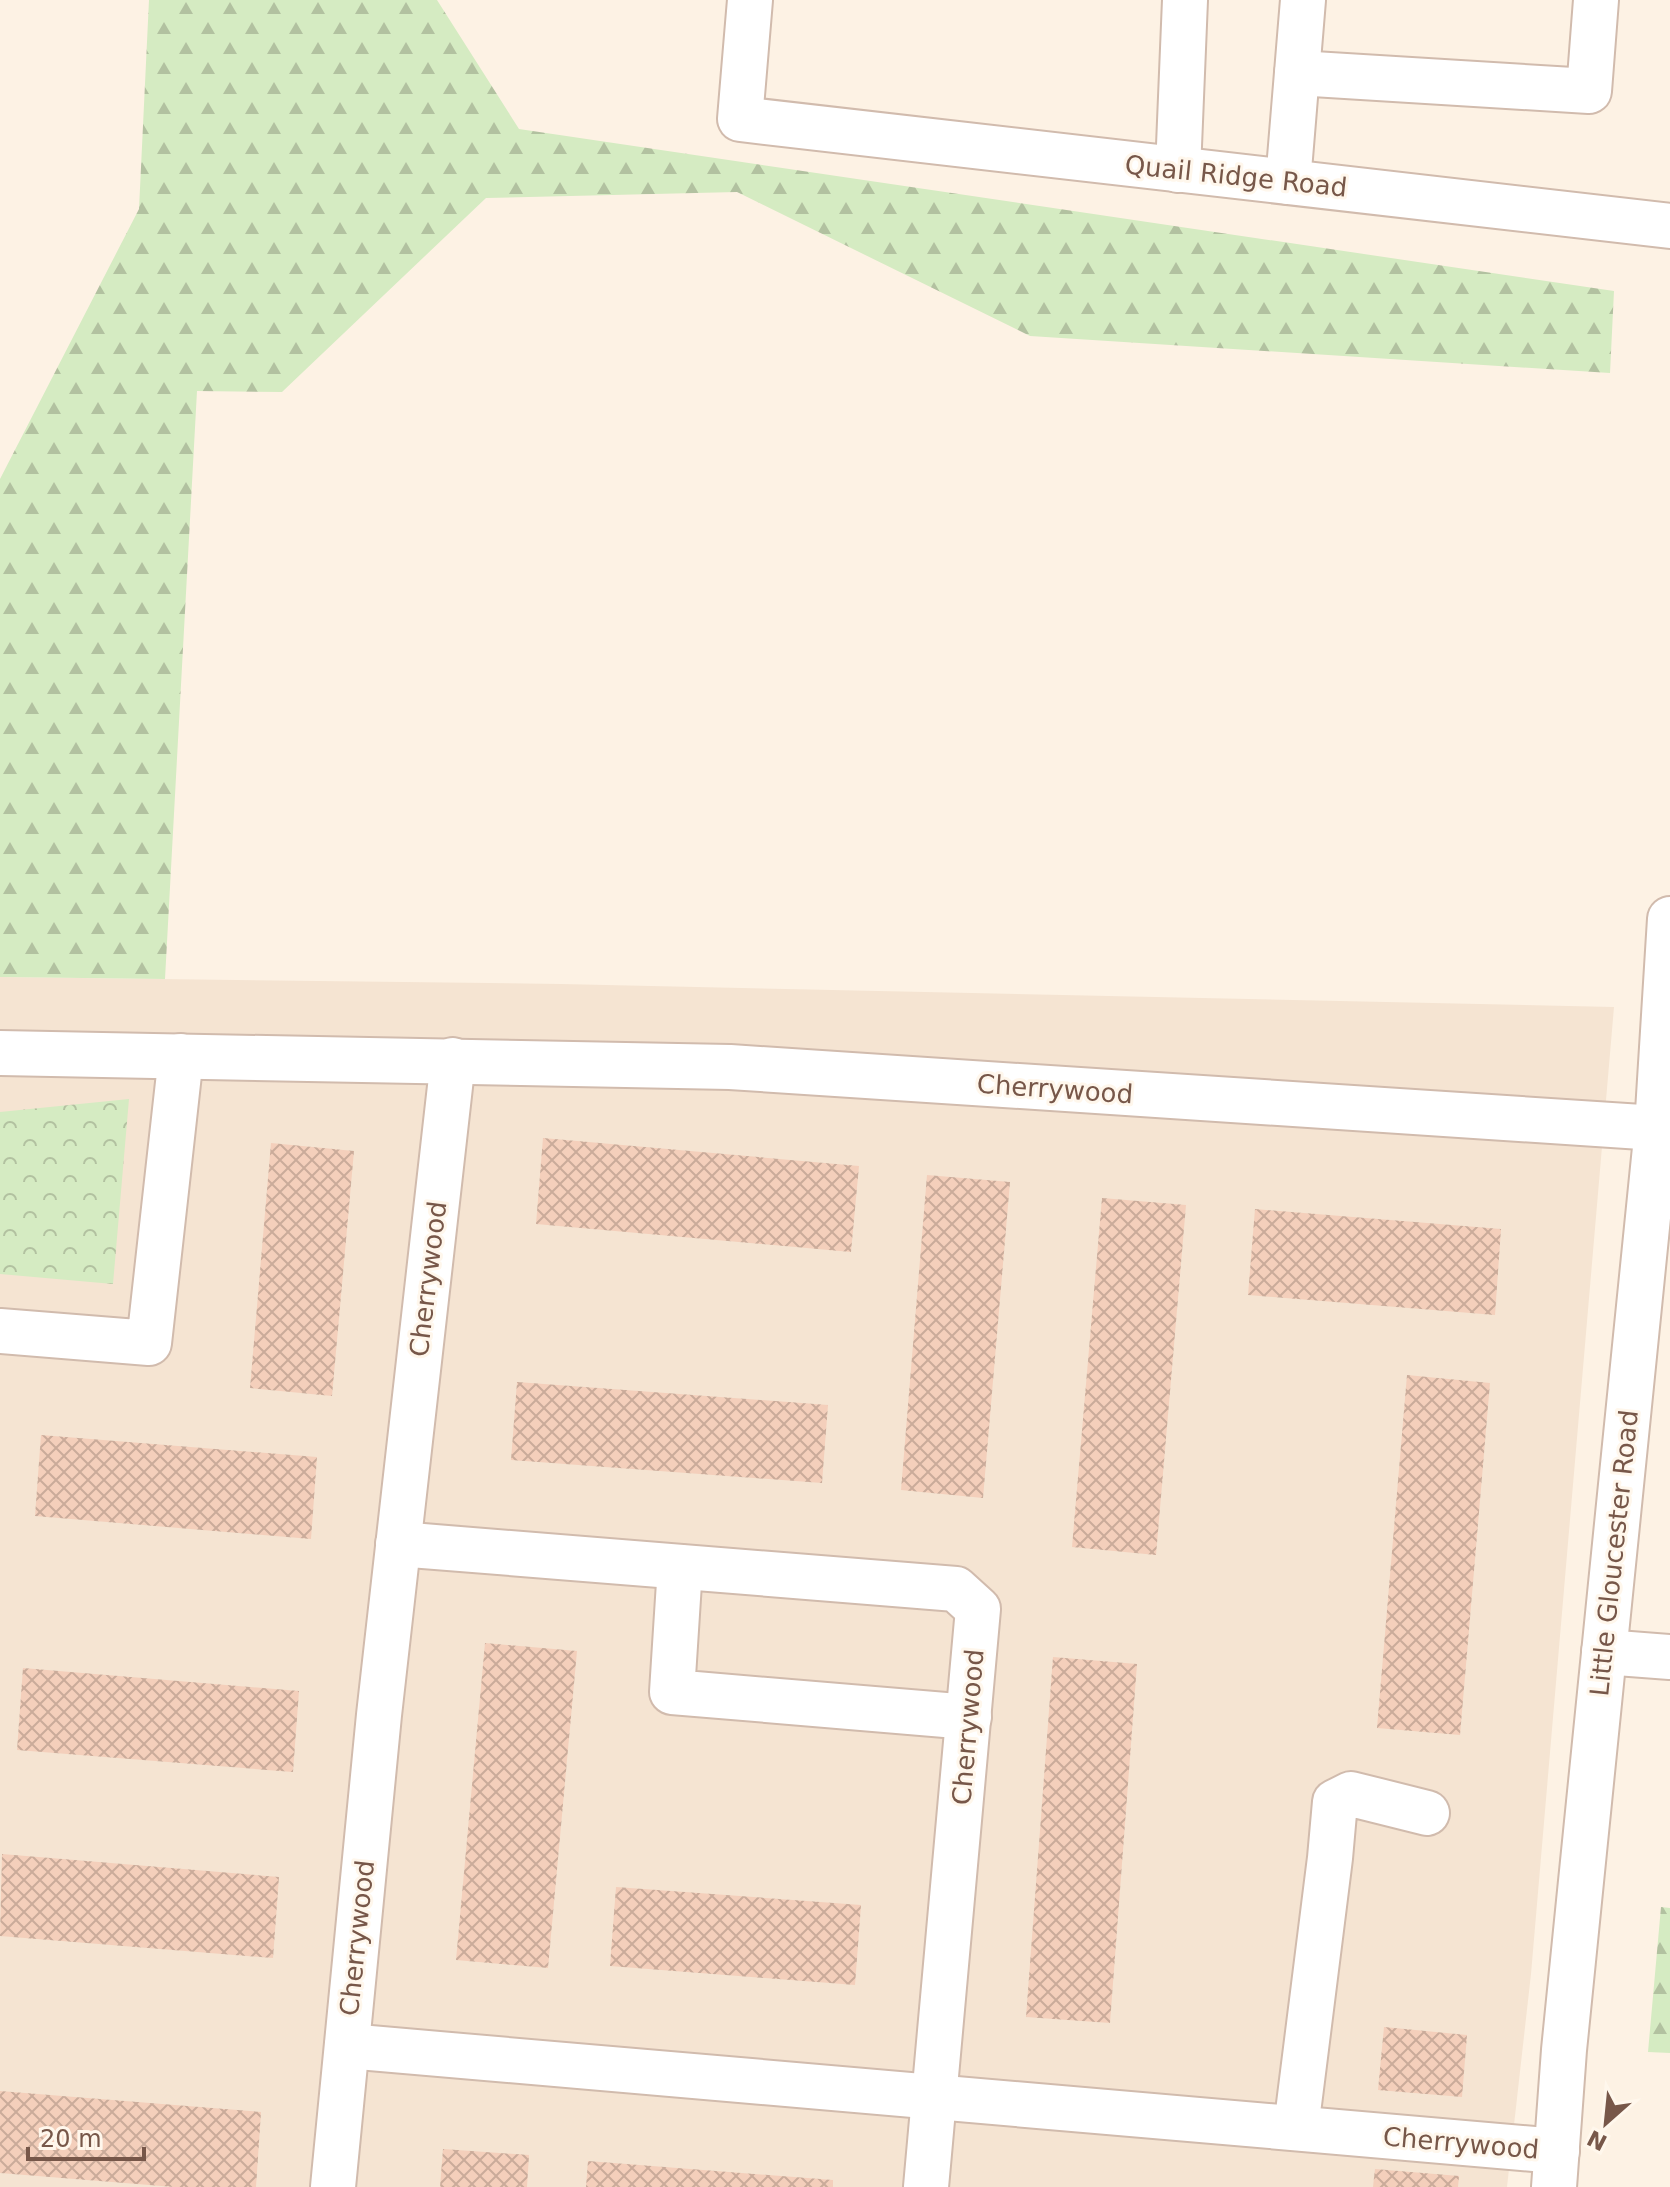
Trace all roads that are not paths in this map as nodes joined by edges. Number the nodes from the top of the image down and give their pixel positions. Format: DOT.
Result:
graph roads {
  1 [pos="750,0"];
  2 [pos="1185,0"];
  3 [pos="1303,0"];
  4 [pos="1596,0"];
  5 [pos="1297,73"];
  6 [pos="1178,170"];
  7 [pos="1288,182"];
  8 [pos="1670,226"];
  9 [pos="1670,919"];
  10 [pos="1666,1047"];
  11 [pos="0,1053"];
  12 [pos="181,1056"];
  13 [pos="453,1060"];
  14 [pos="1657,1128"];
  15 [pos="0,1331"];
  16 [pos="398,1544"];
  17 [pos="680,1567"];
  18 [pos="1604,1652"];
  19 [pos="1670,1657"];
  20 [pos="969,1717"];
  21 [pos="1427,1813"];
  22 [pos="347,2046"];
  23 [pos="935,2097"];
  24 [pos="1296,2128"];
  25 [pos="1556,2169"];
  26 [pos="333,2187"];
  27 [pos="926,2187"];
  1 -- 6 [label="street, Quail Ridge Road"];
  2 -- 6 [label="street"];
  3 -- 5 [label="street"];
  4 -- 5 [label="street"];
  5 -- 7 [label="street"];
  6 -- 7 [label="street, Quail Ridge Road"];
  7 -- 8 [label="street, Quail Ridge Road"];
  9 -- 10 [label="street, Little Gloucester Road"];
  10 -- 14 [label="street, Little Gloucester Road"];
  11 -- 12 [label="street, Cherrywood"];
  12 -- 13 [label="street, Cherrywood"];
  12 -- 15 [label="street"];
  13 -- 14 [label="street, Cherrywood"];
  13 -- 16 [label="street, Cherrywood"];
  14 -- 18 [label="street, Little Gloucester Road"];
  16 -- 17 [label="street, Cherrywood"];
  16 -- 22 [label="street, Cherrywood"];
  17 -- 20 [label="street, Cherrywood"];
  17 -- 20 [label="street"];
  18 -- 19 [label="street"];
  18 -- 25 [label="street, Little Gloucester Road"];
  20 -- 23 [label="street, Cherrywood"];
  21 -- 24 [label="street"];
  22 -- 23 [label="street, Cherrywood"];
  22 -- 26 [label="street, Cherrywood"];
  23 -- 24 [label="street, Cherrywood"];
  23 -- 27 [label="street, Cherrywood"];
  24 -- 25 [label="street, Cherrywood"];
}
